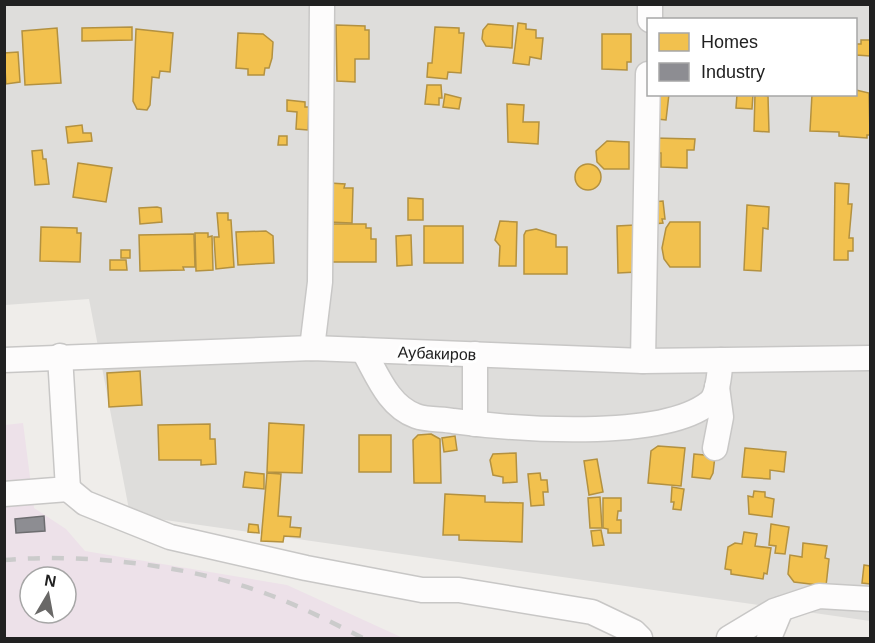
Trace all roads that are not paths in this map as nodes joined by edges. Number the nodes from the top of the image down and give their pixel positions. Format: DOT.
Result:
graph roads {
  1 [pos="322,4"];
  2 [pos="648,96"];
  3 [pos="312,348"];
  4 [pos="363,350"];
  5 [pos="475,354"];
  6 [pos="60,356"];
  7 [pos="870,358"];
  8 [pos="4,360"];
  9 [pos="721,360"];
  10 [pos="643,361"];
  11 [pos="717,387"];
  12 [pos="475,424"];
  13 [pos="715,448"];
  14 [pos="68,489"];
  15 [pos="4,494"];
  16 [pos="870,599"];
  17 [pos="781,609"];
  18 [pos="620,632"];
  19 [pos="640,639"];
  20 [pos="729,639"];
  21 [pos="769,639"];
  1 -- 3 [label="street"];
  2 -- 10 [label="street"];
  3 -- 4 [label="street, Аубакиров"];
  3 -- 6 [label="street, Аубакиров"];
  4 -- 5 [label="street, Аубакиров"];
  4 -- 12 [label="street"];
  5 -- 10 [label="street, Аубакиров"];
  5 -- 12 [label="street"];
  6 -- 8 [label="street, Аубакиров"];
  6 -- 14 [label="street"];
  7 -- 9 [label="street, Аубакиров"];
  9 -- 10 [label="street, Аубакиров"];
  9 -- 11 [label="street"];
  11 -- 12 [label="street"];
  11 -- 13 [label="street"];
  14 -- 15 [label="street"];
  14 -- 18 [label="street"];
  16 -- 17 [label="street"];
  17 -- 20 [label="street"];
  17 -- 21 [label="street"];
  18 -- 19 [label="street"];
}
